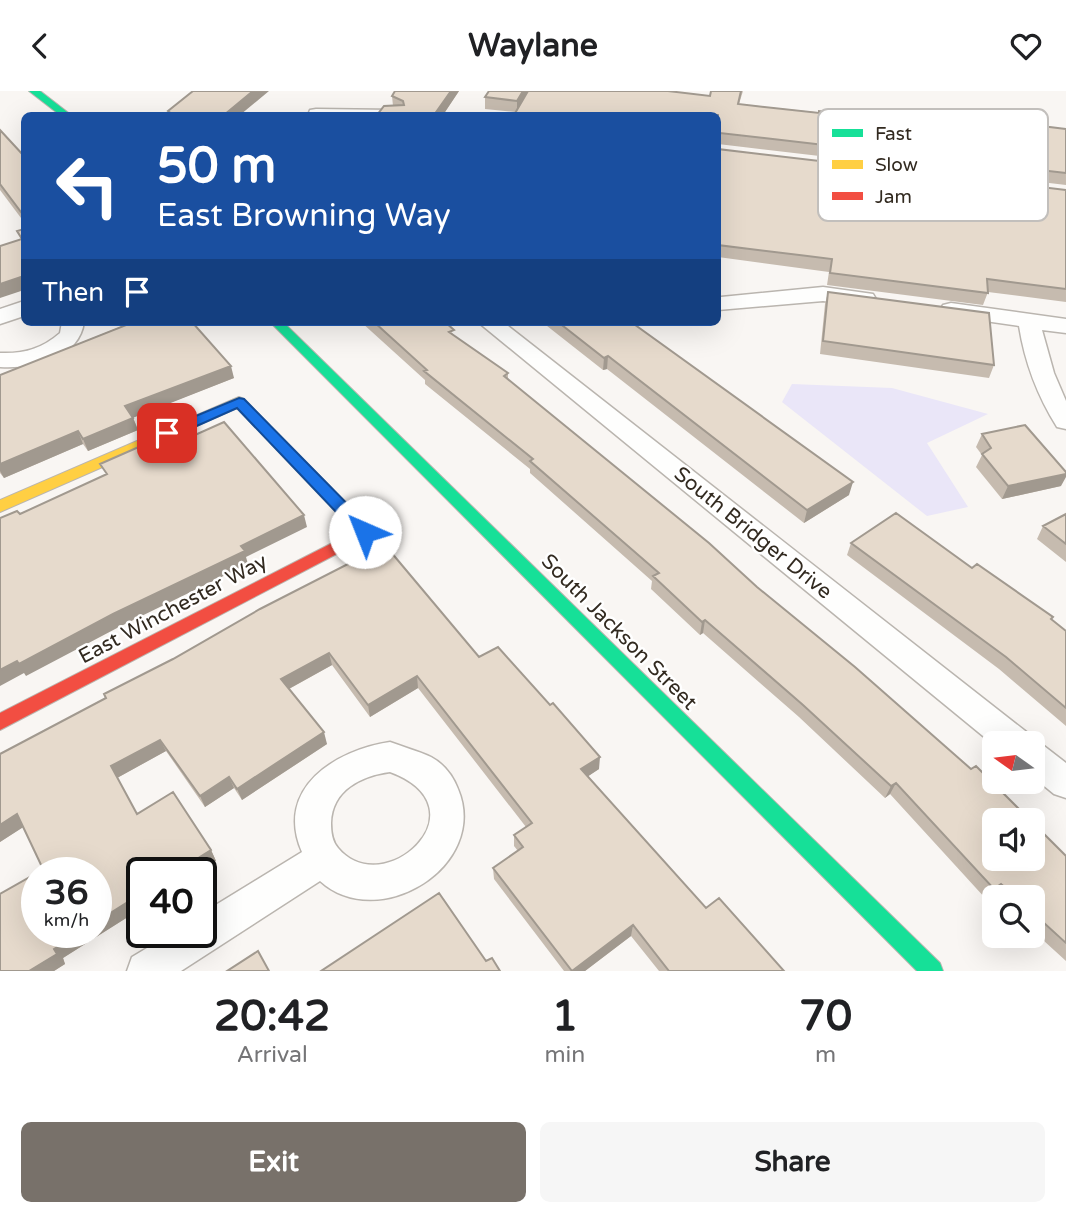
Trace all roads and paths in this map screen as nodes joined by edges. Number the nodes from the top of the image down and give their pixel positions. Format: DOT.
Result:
graph roads {
  1 [pos="34,91"];
  2 [pos="63,112"];
  3 [pos="892,303"];
  4 [pos="722,304"];
  5 [pos="933,308"];
  6 [pos="21,309"];
  7 [pos="0,317"];
  8 [pos="1029,321"];
  9 [pos="72,326"];
  10 [pos="280,326"];
  11 [pos="494,326"];
  12 [pos="1066,326"];
  13 [pos="0,360"];
  14 [pos="1066,421"];
  15 [pos="0,506"];
  16 [pos="0,722"];
  17 [pos="1001,731"];
  18 [pos="1045,766"];
  19 [pos="1066,783"];
  20 [pos="321,859"];
  21 [pos="146,971"];
  22 [pos="932,971"];
  1 -- 2 [label="street"];
  3 -- 4 [label="street"];
  5 -- 8 [label="street"];
  6 -- 7 [label="street"];
  8 -- 12 [label="street"];
  8 -- 14 [label="street"];
  9 -- 13 [label="street"];
  10 -- 22 [label="street, South Jackson Street"];
  11 -- 17 [label="street, South Bridger Drive"];
  15 -- 16 [label="street, East Winchester Way"];
  18 -- 19 [label="street"];
  20 -- 21 [label="street"];
}
